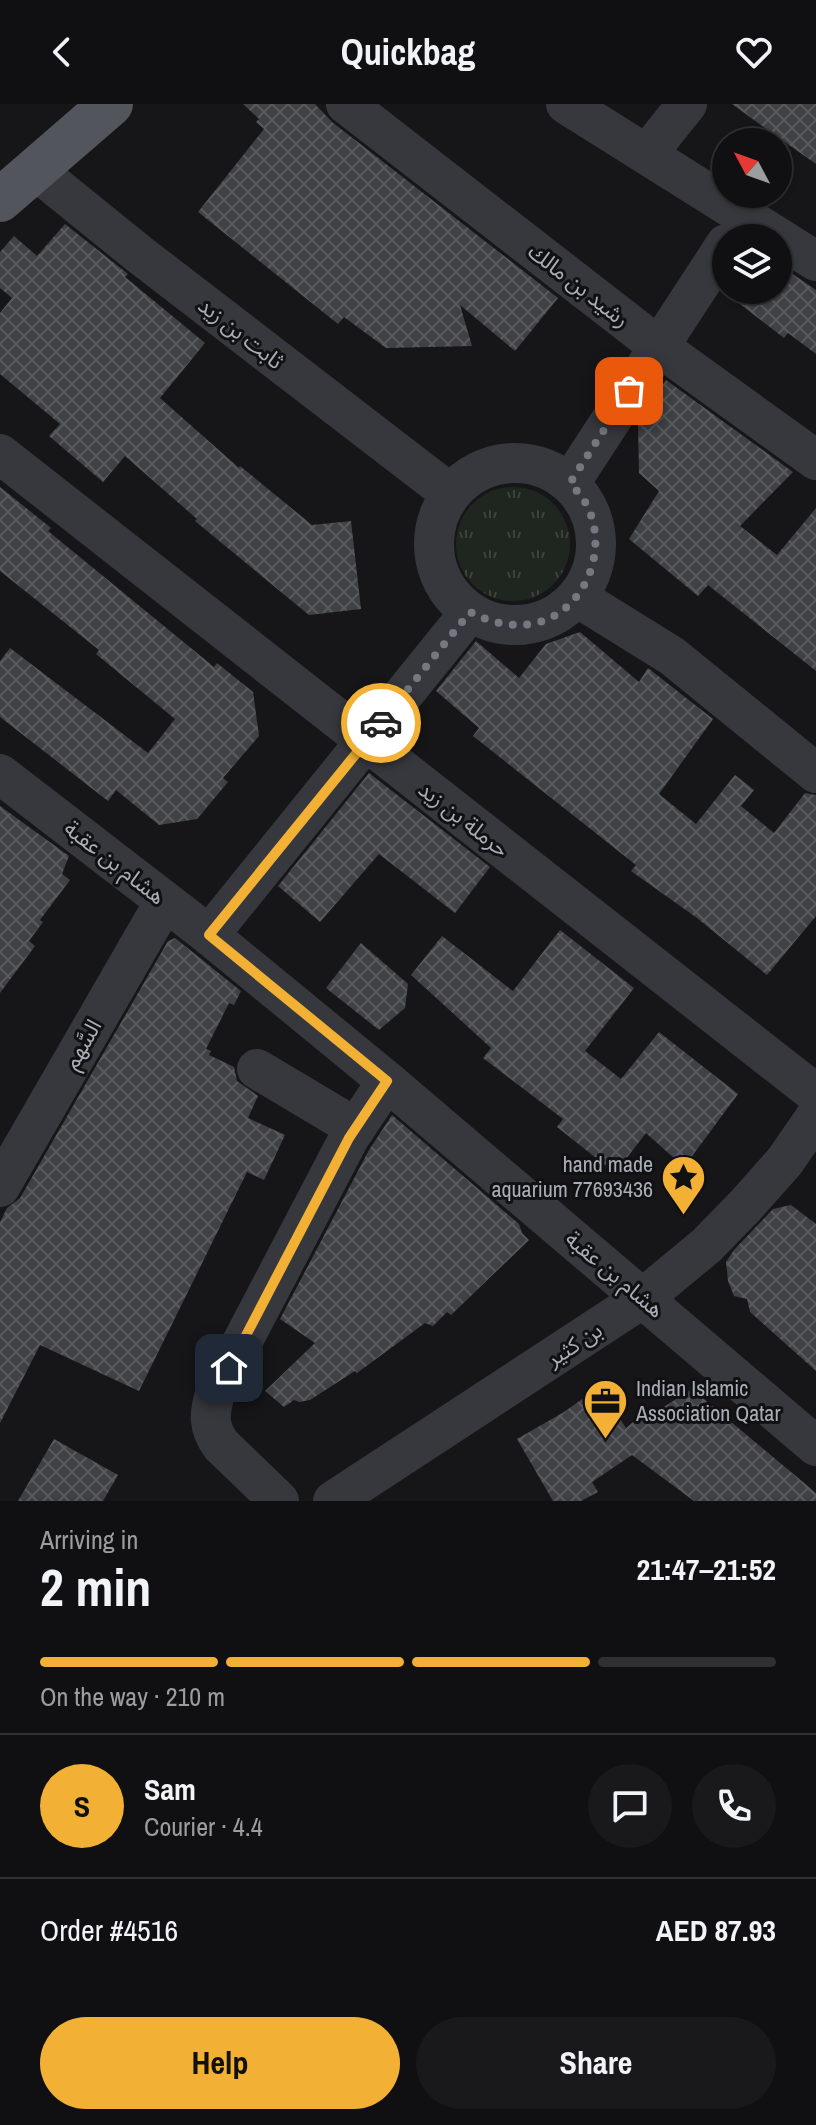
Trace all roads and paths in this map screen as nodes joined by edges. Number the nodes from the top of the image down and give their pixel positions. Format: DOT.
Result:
graph roads {
  1 [pos="111,104"];
  2 [pos="346,104"];
  3 [pos="566,104"];
  4 [pos="687,104"];
  5 [pos="647,154"];
  6 [pos="34,169"];
  7 [pos="0,200"];
  8 [pos="724,224"];
  9 [pos="792,253"];
  10 [pos="816,261"];
  11 [pos="712,266"];
  12 [pos="658,346"];
  13 [pos="0,454"];
  14 [pos="816,460"];
  15 [pos="570,483"];
  16 [pos="451,494"];
  17 [pos="577,597"];
  18 [pos="470,612"];
  19 [pos="365,742"];
  20 [pos="816,773"];
  21 [pos="0,774"];
  22 [pos="165,901"];
  23 [pos="209,935"];
  24 [pos="257,1069"];
  25 [pos="387,1081"];
  26 [pos="816,1094"];
  27 [pos="816,1116"];
  28 [pos="356,1128"];
  29 [pos="800,1169"];
  30 [pos="0,1187"];
  31 [pos="643,1298"];
  32 [pos="816,1446"];
  33 [pos="279,1501"];
  34 [pos="333,1501"];
  1 -- 6 [label="main road"];
  2 -- 12 [label="street, رشيد بن مالك"];
  3 -- 5 [label="street"];
  4 -- 5 [label="street"];
  5 -- 8 [label="street"];
  6 -- 7 [label="main road"];
  6 -- 16 [label="street, ثابت بن زيد"];
  9 -- 10 [label="street"];
  11 -- 12 [label="street"];
  12 -- 14 [label="street, رشيد بن مالك"];
  12 -- 15 [label="street"];
  13 -- 19 [label="street, حرملة بن زيد"];
  15 -- 16 [label="street"];
  15 -- 17 [label="street"];
  16 -- 18 [label="street"];
  17 -- 18 [label="street"];
  17 -- 20 [label="street"];
  18 -- 19 [label="street"];
  19 -- 23 [label="street"];
  19 -- 26 [label="street, حرملة بن زيد"];
  21 -- 22 [label="street, هشام بن عقبة"];
  22 -- 23 [label="street, هشام بن عقبة"];
  22 -- 30 [label="street, السَّهم"];
  23 -- 25 [label="street, هشام بن عقبة"];
  24 -- 28 [label="street"];
  25 -- 28 [label="street"];
  25 -- 31 [label="street, هشام بن عقبة"];
  27 -- 29 [label="street, بن كثير"];
  28 -- 33 [label="street"];
  29 -- 31 [label="street, بن كثير"];
  31 -- 32 [label="street, هشام بن عقبة"];
  31 -- 34 [label="street, بن كثير"];
}
